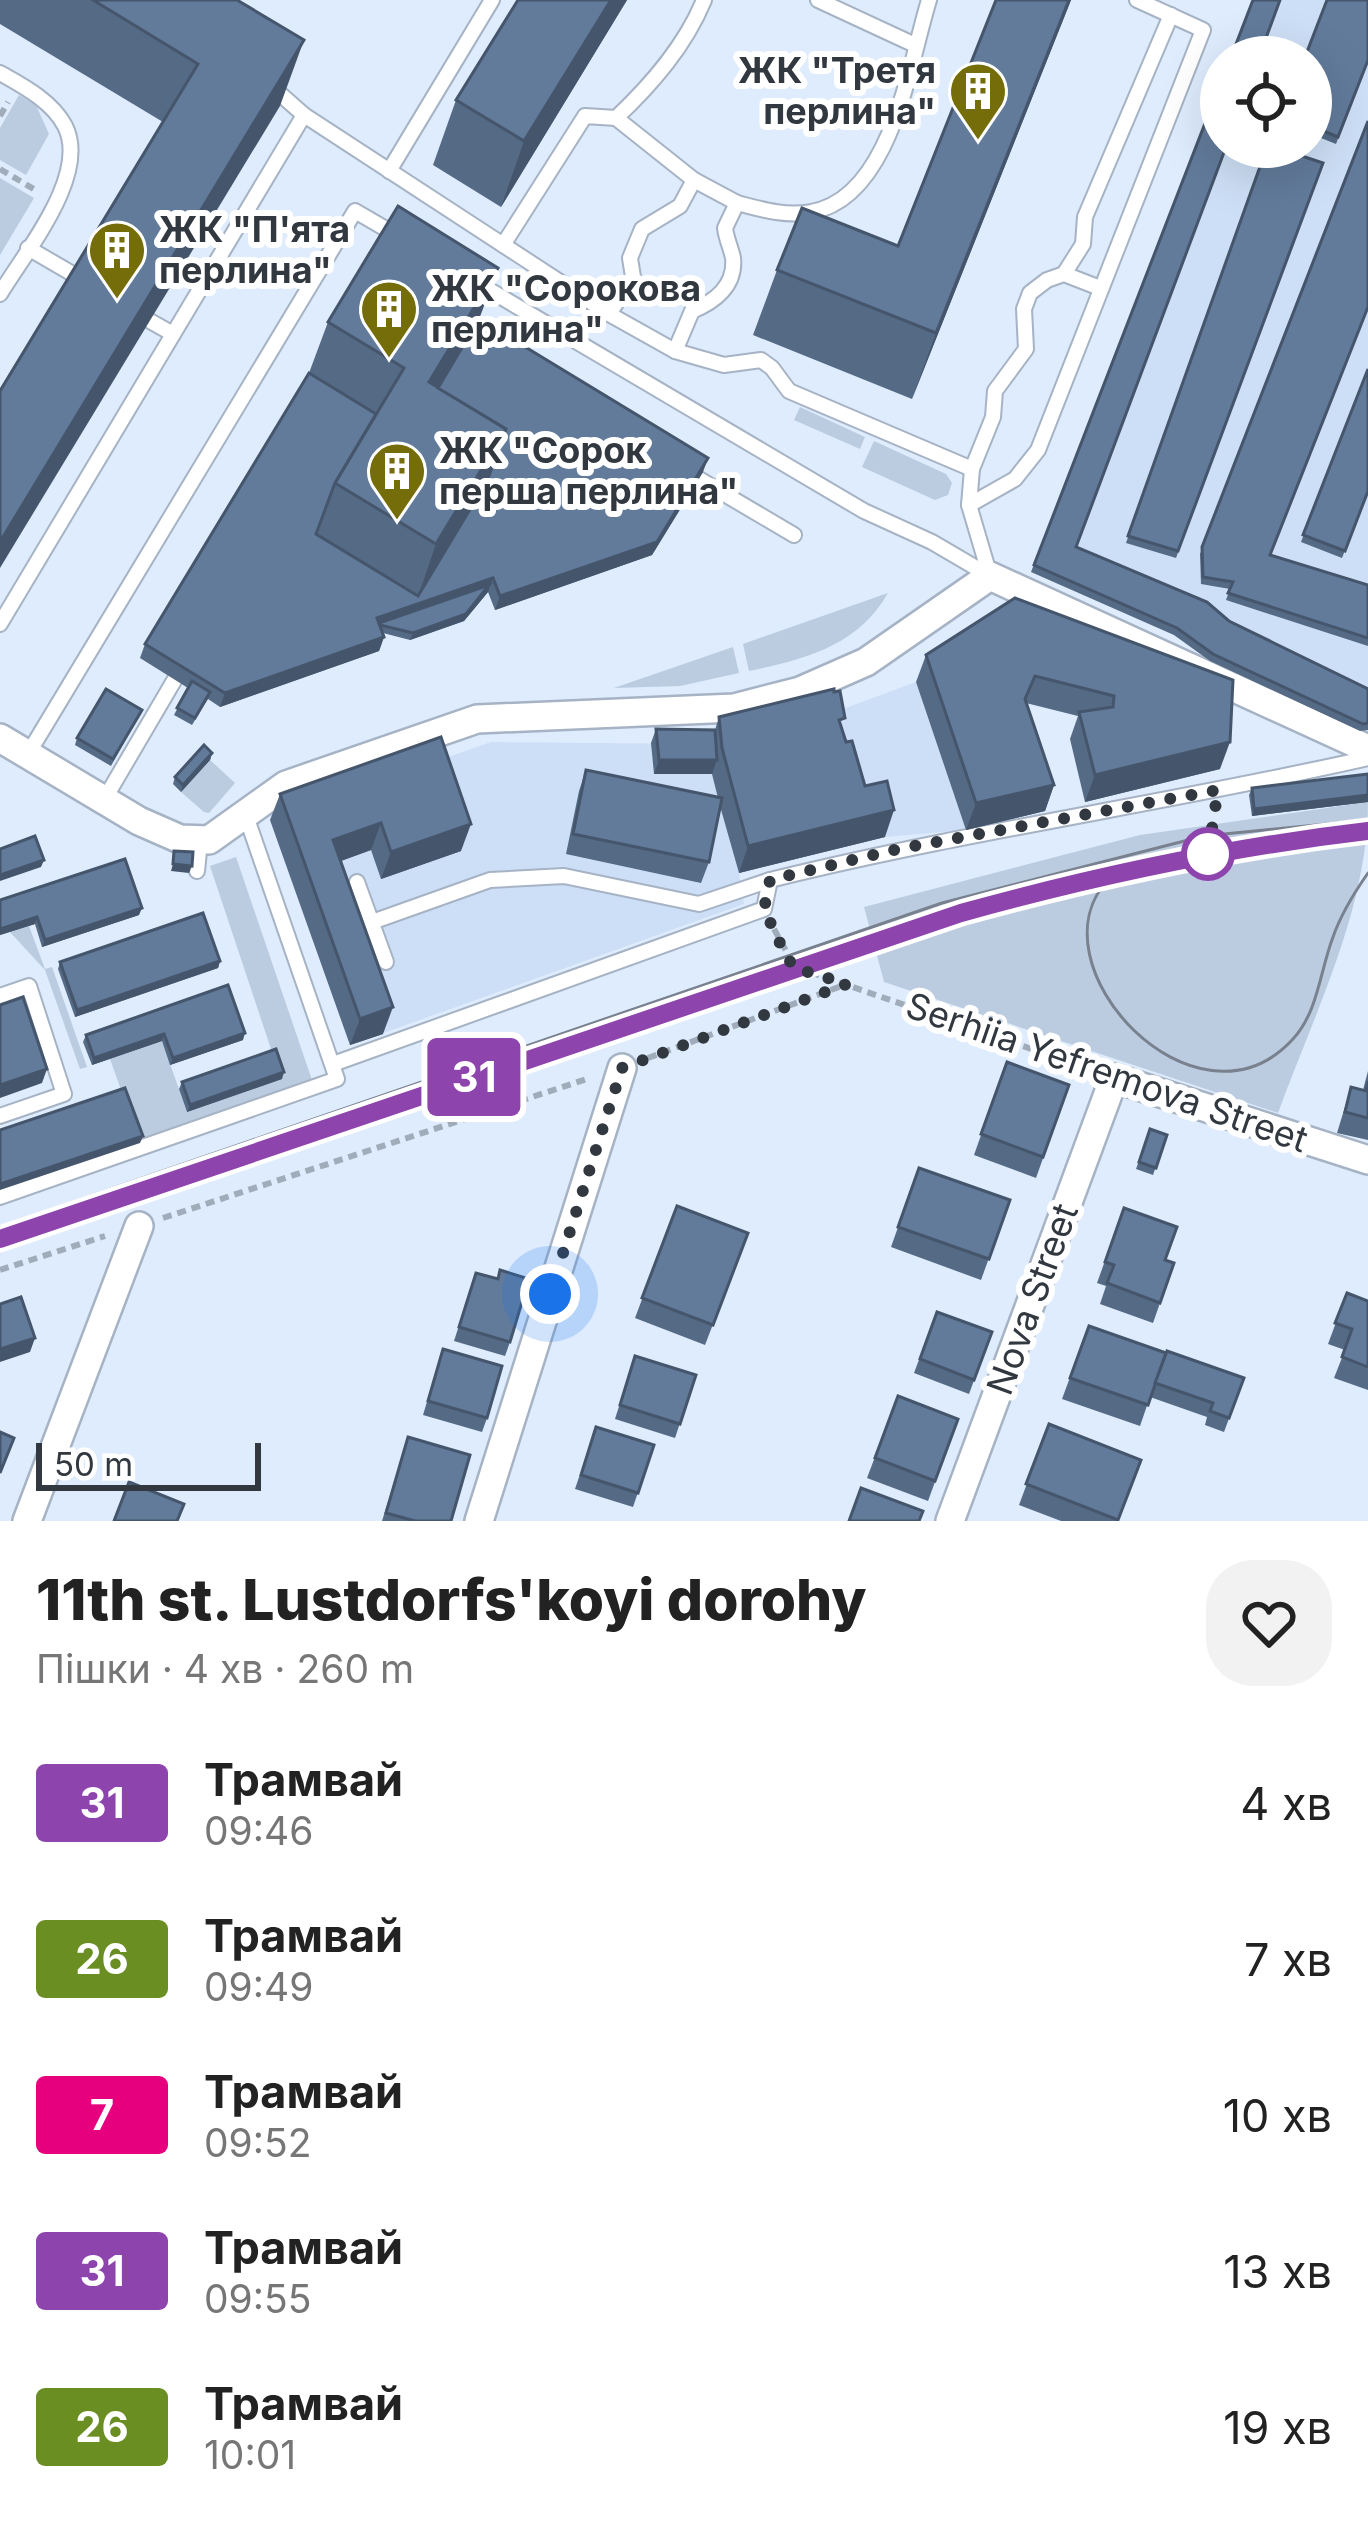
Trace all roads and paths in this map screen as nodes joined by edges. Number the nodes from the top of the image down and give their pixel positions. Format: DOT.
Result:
graph roads {
  1 [pos="492,0"];
  2 [pos="704,0"];
  3 [pos="818,0"];
  4 [pos="929,0"];
  5 [pos="1138,0"];
  6 [pos="1171,15"];
  7 [pos="915,45"];
  8 [pos="0,73"];
  9 [pos="264,82"];
  10 [pos="304,115"];
  11 [pos="616,118"];
  12 [pos="0,169"];
  13 [pos="389,171"];
  14 [pos="694,180"];
  15 [pos="56,202"];
  16 [pos="736,203"];
  17 [pos="411,244"];
  18 [pos="503,245"];
  19 [pos="28,248"];
  20 [pos="1064,274"];
  21 [pos="466,276"];
  22 [pos="83,280"];
  23 [pos="1100,288"];
  24 [pos="0,294"];
  25 [pos="610,314"];
  26 [pos="151,321"];
  27 [pos="173,334"];
  28 [pos="675,351"];
  29 [pos="972,469"];
  30 [pos="699,479"];
  31 [pos="969,505"];
  32 [pos="794,535"];
  33 [pos="990,576"];
  34 [pos="0,624"];
  35 [pos="175,679"];
  36 [pos="0,738"];
  37 [pos="1368,753"];
  38 [pos="28,754"];
  39 [pos="104,800"];
  40 [pos="250,813"];
  41 [pos="200,841"];
  42 [pos="197,871"];
  43 [pos="770,880"];
  44 [pos="357,882"];
  45 [pos="764,909"];
  46 [pos="372,922"];
  47 [pos="386,962"];
  48 [pos="847,984"];
  49 [pos="0,996"];
  50 [pos="337,1063"];
  51 [pos="622,1068"];
  52 [pos="1114,1078"];
  53 [pos="0,1116"];
  54 [pos="1368,1160"];
  55 [pos="0,1197"];
  56 [pos="139,1226"];
  57 [pos="0,1270"];
  58 [pos="27,1521"];
  59 [pos="479,1521"];
  60 [pos="950,1521"];
  1 -- 13 [label="lane"];
  2 -- 11 [label="lane"];
  3 -- 7 [label="lane"];
  4 -- 7 [label="lane"];
  5 -- 6 [label="lane"];
  6 -- 20 [label="lane"];
  6 -- 23 [label="lane"];
  7 -- 16 [label="lane"];
  8 -- 15 [label="lane"];
  9 -- 10 [label="lane"];
  10 -- 13 [label="lane"];
  10 -- 27 [label="lane"];
  11 -- 14 [label="lane"];
  11 -- 18 [label="lane"];
  12 -- 15 [label="path"];
  13 -- 18 [label="lane"];
  14 -- 16 [label="lane"];
  14 -- 25 [label="lane"];
  15 -- 19 [label="lane"];
  16 -- 28 [label="lane"];
  17 -- 38 [label="lane"];
  18 -- 25 [label="lane"];
  19 -- 22 [label="lane"];
  19 -- 24 [label="lane"];
  20 -- 23 [label="lane"];
  20 -- 29 [label="lane"];
  21 -- 33 [label="lane"];
  23 -- 31 [label="lane"];
  25 -- 28 [label="lane"];
  26 -- 27 [label="lane"];
  27 -- 34 [label="lane"];
  28 -- 29 [label="lane"];
  29 -- 31 [label="lane"];
  30 -- 32 [label="lane"];
  31 -- 33 [label="lane"];
  33 -- 37 [label="street"];
  33 -- 40 [label="street"];
  35 -- 39 [label="lane"];
  36 -- 38 [label="street"];
  37 -- 43 [label="lane"];
  38 -- 39 [label="street"];
  39 -- 41 [label="street"];
  40 -- 41 [label="street"];
  40 -- 50 [label="lane"];
  41 -- 42 [label="lane"];
  43 -- 45 [label="lane"];
  43 -- 46 [label="lane"];
  44 -- 46 [label="lane"];
  45 -- 48 [label="path, Serhiia Yefremova Street"];
  45 -- 50 [label="lane"];
  46 -- 47 [label="lane"];
  48 -- 51 [label="path"];
  48 -- 52 [label="path, Serhiia Yefremova Street"];
  49 -- 53 [label="lane"];
  50 -- 55 [label="lane"];
  51 -- 56 [label="path"];
  51 -- 59 [label="street"];
  52 -- 54 [label="street, Serhiia Yefremova Street"];
  52 -- 60 [label="street, Nova Street"];
  56 -- 57 [label="path"];
  56 -- 58 [label="street"];
}
